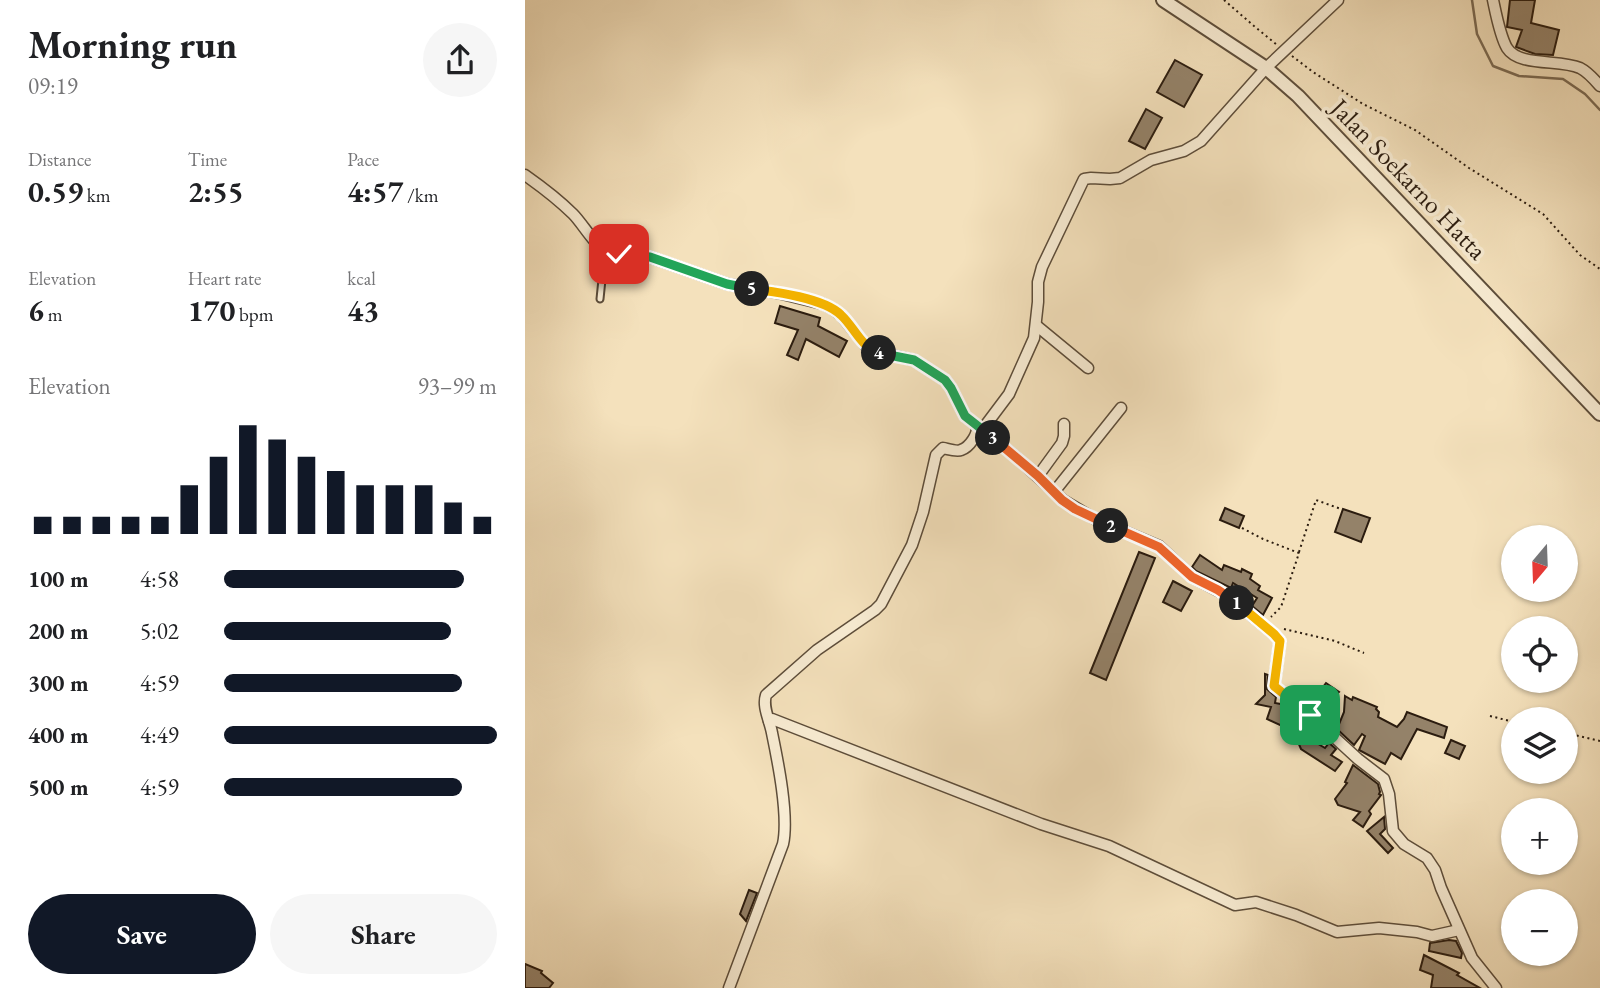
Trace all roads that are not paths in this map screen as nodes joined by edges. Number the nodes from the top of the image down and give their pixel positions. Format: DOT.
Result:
graph roads {
  1 [pos="1163,0"];
  2 [pos="1338,0"];
  3 [pos="1493,0"];
  4 [pos="1266,68"];
  5 [pos="1600,86"];
  6 [pos="525,176"];
  7 [pos="605,250"];
  8 [pos="600,299"];
  9 [pos="1037,326"];
  10 [pos="1089,368"];
  11 [pos="1121,408"];
  12 [pos="1600,414"];
  13 [pos="1064,424"];
  14 [pos="979,428"];
  15 [pos="1038,476"];
  16 [pos="1054,492"];
  17 [pos="769,721"];
  18 [pos="1459,930"];
  19 [pos="729,988"];
  20 [pos="1496,988"];
  1 -- 4 [label="street, Jalan Soekarno Hatta"];
  2 -- 4 [label="street"];
  3 -- 5 [label="street"];
  4 -- 9 [label="street"];
  4 -- 12 [label="street, Jalan Soekarno Hatta"];
  6 -- 7 [label="street"];
  7 -- 8 [label="lane"];
  7 -- 14 [label="street"];
  9 -- 10 [label="street"];
  9 -- 14 [label="street"];
  11 -- 16 [label="street"];
  13 -- 15 [label="street"];
  14 -- 15 [label="street"];
  14 -- 17 [label="street"];
  15 -- 16 [label="street"];
  16 -- 18 [label="street"];
  17 -- 18 [label="street"];
  17 -- 19 [label="street"];
  18 -- 20 [label="street"];
}
